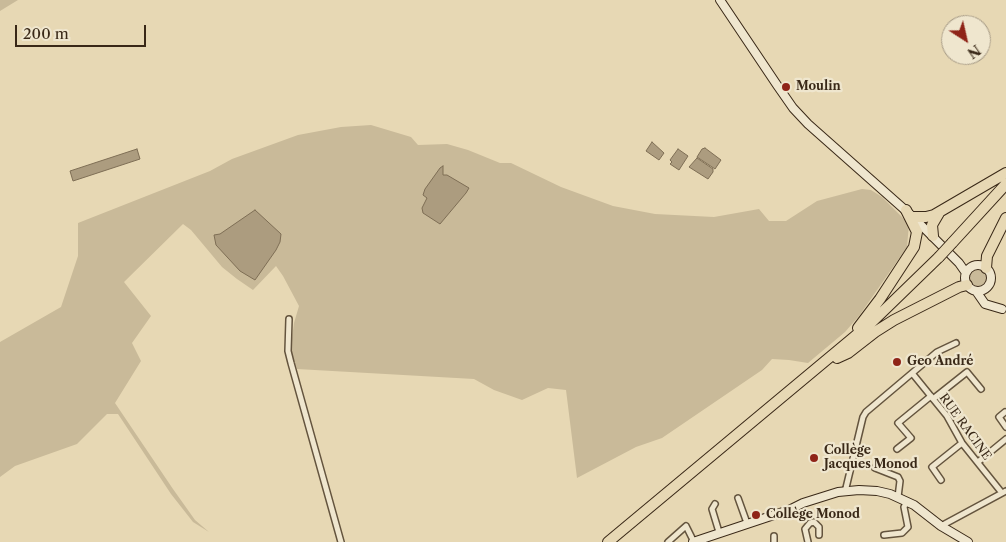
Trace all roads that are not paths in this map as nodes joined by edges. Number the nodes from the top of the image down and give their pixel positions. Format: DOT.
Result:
graph roads {
  1 [pos="720,0"];
  2 [pos="1006,173"];
  3 [pos="1006,184"];
  4 [pos="1006,192"];
  5 [pos="940,212"];
  6 [pos="910,214"];
  7 [pos="1006,218"];
  8 [pos="935,238"];
  9 [pos="954,244"];
  10 [pos="914,247"];
  11 [pos="986,268"];
  12 [pos="968,270"];
  13 [pos="976,288"];
  14 [pos="1004,311"];
  15 [pos="289,319"];
  16 [pos="956,343"];
  17 [pos="836,356"];
  18 [pos="912,373"];
  19 [pos="981,389"];
  20 [pos="932,398"];
  21 [pos="1005,412"];
  22 [pos="1006,427"];
  23 [pos="1006,439"];
  24 [pos="962,443"];
  25 [pos="897,449"];
  26 [pos="978,462"];
  27 [pos="875,468"];
  28 [pos="941,480"];
  29 [pos="844,492"];
  30 [pos="1004,492"];
  31 [pos="898,497"];
  32 [pos="738,498"];
  33 [pos="907,501"];
  34 [pos="715,504"];
  35 [pos="747,523"];
  36 [pos="941,526"];
  37 [pos="719,532"];
  38 [pos="819,535"];
  39 [pos="884,535"];
  40 [pos="342,542"];
  41 [pos="608,542"];
  42 [pos="617,542"];
  43 [pos="668,542"];
  44 [pos="693,542"];
  45 [pos="808,542"];
  46 [pos="968,542"];
  1 -- 6 [label="main road"];
  2 -- 5 [label="highway"];
  3 -- 9 [label="highway"];
  4 -- 9 [label="highway"];
  5 -- 6 [label="highway"];
  5 -- 8 [label="highway"];
  6 -- 8 [label="main road"];
  6 -- 10 [label="highway"];
  7 -- 11 [label="highway"];
  8 -- 10 [label="highway"];
  8 -- 12 [label="main road"];
  9 -- 17 [label="highway, bridge"];
  10 -- 17 [label="highway"];
  11 -- 12 [label="main road"];
  11 -- 13 [label="main road"];
  12 -- 13 [label="main road"];
  13 -- 14 [label="main road"];
  13 -- 17 [label="highway"];
  15 -- 40 [label="street"];
  16 -- 18 [label="street"];
  17 -- 41 [label="highway"];
  17 -- 42 [label="highway"];
  18 -- 20 [label="street, RUE RACINE"];
  18 -- 29 [label="street"];
  19 -- 20 [label="street"];
  20 -- 24 [label="street, RUE RACINE"];
  20 -- 25 [label="street"];
  21 -- 22 [label="street"];
  23 -- 26 [label="street"];
  24 -- 26 [label="street, RUE RACINE"];
  24 -- 28 [label="street"];
  26 -- 30 [label="street, RUE RACINE"];
  27 -- 31 [label="street"];
  29 -- 31 [label="main road"];
  29 -- 35 [label="main road"];
  30 -- 36 [label="street"];
  31 -- 33 [label="main road"];
  32 -- 35 [label="street"];
  33 -- 36 [label="main road"];
  33 -- 39 [label="street"];
  34 -- 37 [label="street"];
  35 -- 37 [label="main road"];
  36 -- 46 [label="main road"];
  37 -- 44 [label="main road"];
  38 -- 45 [label="street"];
  43 -- 44 [label="street"];
}
